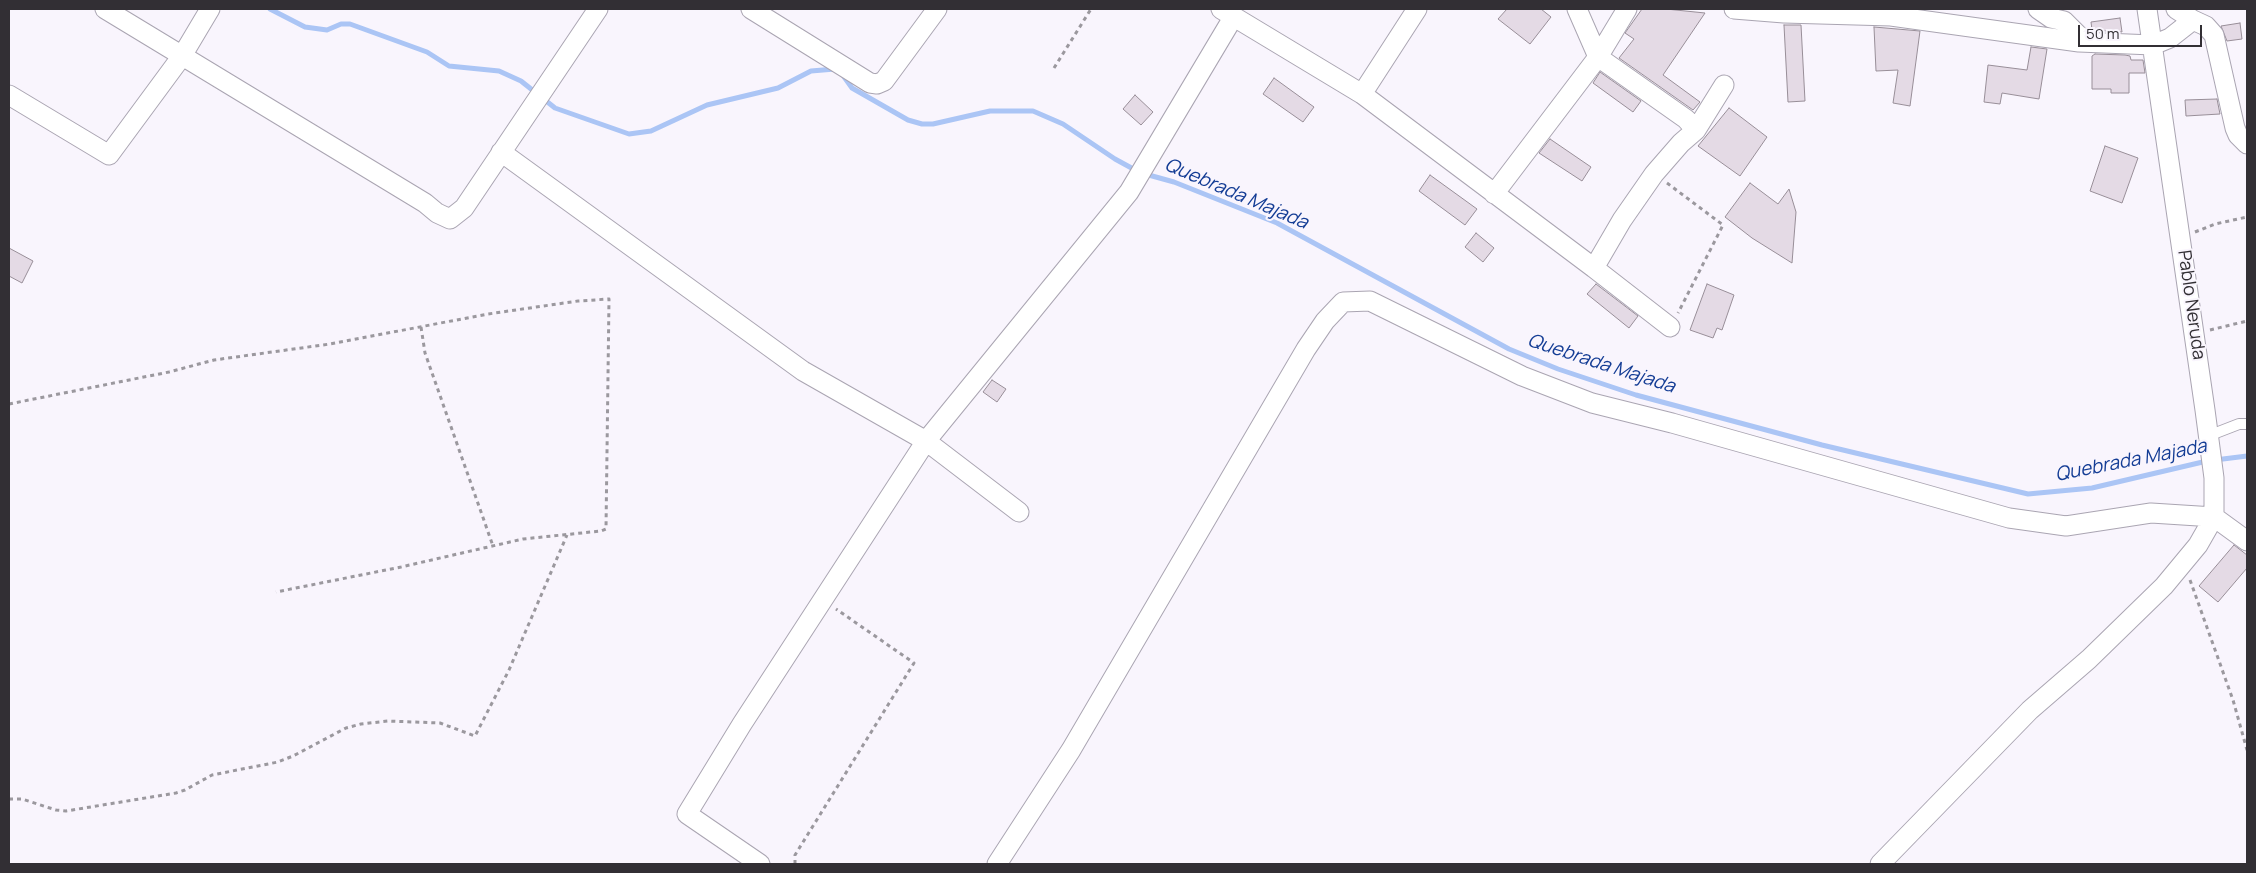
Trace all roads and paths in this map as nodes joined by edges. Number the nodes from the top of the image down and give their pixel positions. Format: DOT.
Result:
graph roads {
  1 [pos="105,9"];
  2 [pos="210,9"];
  3 [pos="598,9"];
  4 [pos="937,9"];
  5 [pos="1091,9"];
  6 [pos="1417,9"];
  7 [pos="1577,9"];
  8 [pos="1627,9"];
  9 [pos="1734,9"];
  10 [pos="2038,9"];
  11 [pos="2147,9"];
  12 [pos="2176,9"];
  13 [pos="761,11"];
  14 [pos="1785,11"];
  15 [pos="1228,12"];
  16 [pos="2193,20"];
  17 [pos="2090,42"];
  18 [pos="2153,45"];
  19 [pos="182,56"];
  20 [pos="1598,57"];
  21 [pos="1054,68"];
  22 [pos="1724,85"];
  23 [pos="1362,94"];
  24 [pos="9,95"];
  25 [pos="1696,130"];
  26 [pos="2247,144"];
  27 [pos="501,152"];
  28 [pos="1654,174"];
  29 [pos="1494,194"];
  30 [pos="2247,217"];
  31 [pos="2181,238"];
  32 [pos="1594,268"];
  33 [pos="2247,321"];
  34 [pos="421,327"];
  35 [pos="1670,327"];
  36 [pos="2195,334"];
  37 [pos="9,404"];
  38 [pos="2247,424"];
  39 [pos="2208,436"];
  40 [pos="926,441"];
  41 [pos="1019,512"];
  42 [pos="2214,517"];
  43 [pos="568,535"];
  44 [pos="2247,541"];
  45 [pos="493,546"];
  46 [pos="2184,564"];
  47 [pos="276,592"];
  48 [pos="823,600"];
  49 [pos="2247,750"];
  50 [pos="9,799"];
  51 [pos="760,864"];
  52 [pos="795,864"];
  53 [pos="997,864"];
  54 [pos="1880,864"];
  1 -- 19 [label="street"];
  2 -- 19 [label="street"];
  3 -- 27 [label="street"];
  4 -- 13 [label="street"];
  5 -- 21 [label="path"];
  6 -- 23 [label="street"];
  7 -- 20 [label="street"];
  8 -- 20 [label="street"];
  9 -- 14 [label="street"];
  10 -- 17 [label="street"];
  11 -- 18 [label="street, Pablo Neruda"];
  12 -- 16 [label="street"];
  14 -- 17 [label="street"];
  15 -- 23 [label="street"];
  15 -- 40 [label="street"];
  16 -- 18 [label="street"];
  16 -- 26 [label="street"];
  17 -- 18 [label="street"];
  18 -- 31 [label="street, Pablo Neruda"];
  19 -- 24 [label="street"];
  19 -- 27 [label="street"];
  20 -- 25 [label="street"];
  20 -- 29 [label="street"];
  22 -- 25 [label="street"];
  23 -- 29 [label="street"];
  25 -- 28 [label="street"];
  27 -- 40 [label="street"];
  28 -- 32 [label="street"];
  28 -- 35 [label="path"];
  29 -- 32 [label="street"];
  30 -- 31 [label="path"];
  31 -- 36 [label="street, Pablo Neruda"];
  32 -- 35 [label="street"];
  33 -- 36 [label="path"];
  34 -- 37 [label="path"];
  34 -- 43 [label="path"];
  34 -- 45 [label="path"];
  36 -- 39 [label="street, Pablo Neruda"];
  38 -- 39 [label="lane"];
  39 -- 42 [label="street, Pablo Neruda"];
  40 -- 41 [label="street"];
  40 -- 48 [label="street"];
  42 -- 44 [label="street"];
  42 -- 46 [label="street, Pablo Neruda"];
  42 -- 53 [label="street"];
  43 -- 45 [label="path"];
  43 -- 50 [label="path"];
  45 -- 47 [label="path"];
  46 -- 49 [label="path"];
  46 -- 54 [label="street, Pablo Neruda"];
  48 -- 51 [label="street"];
  48 -- 52 [label="path"];
}
